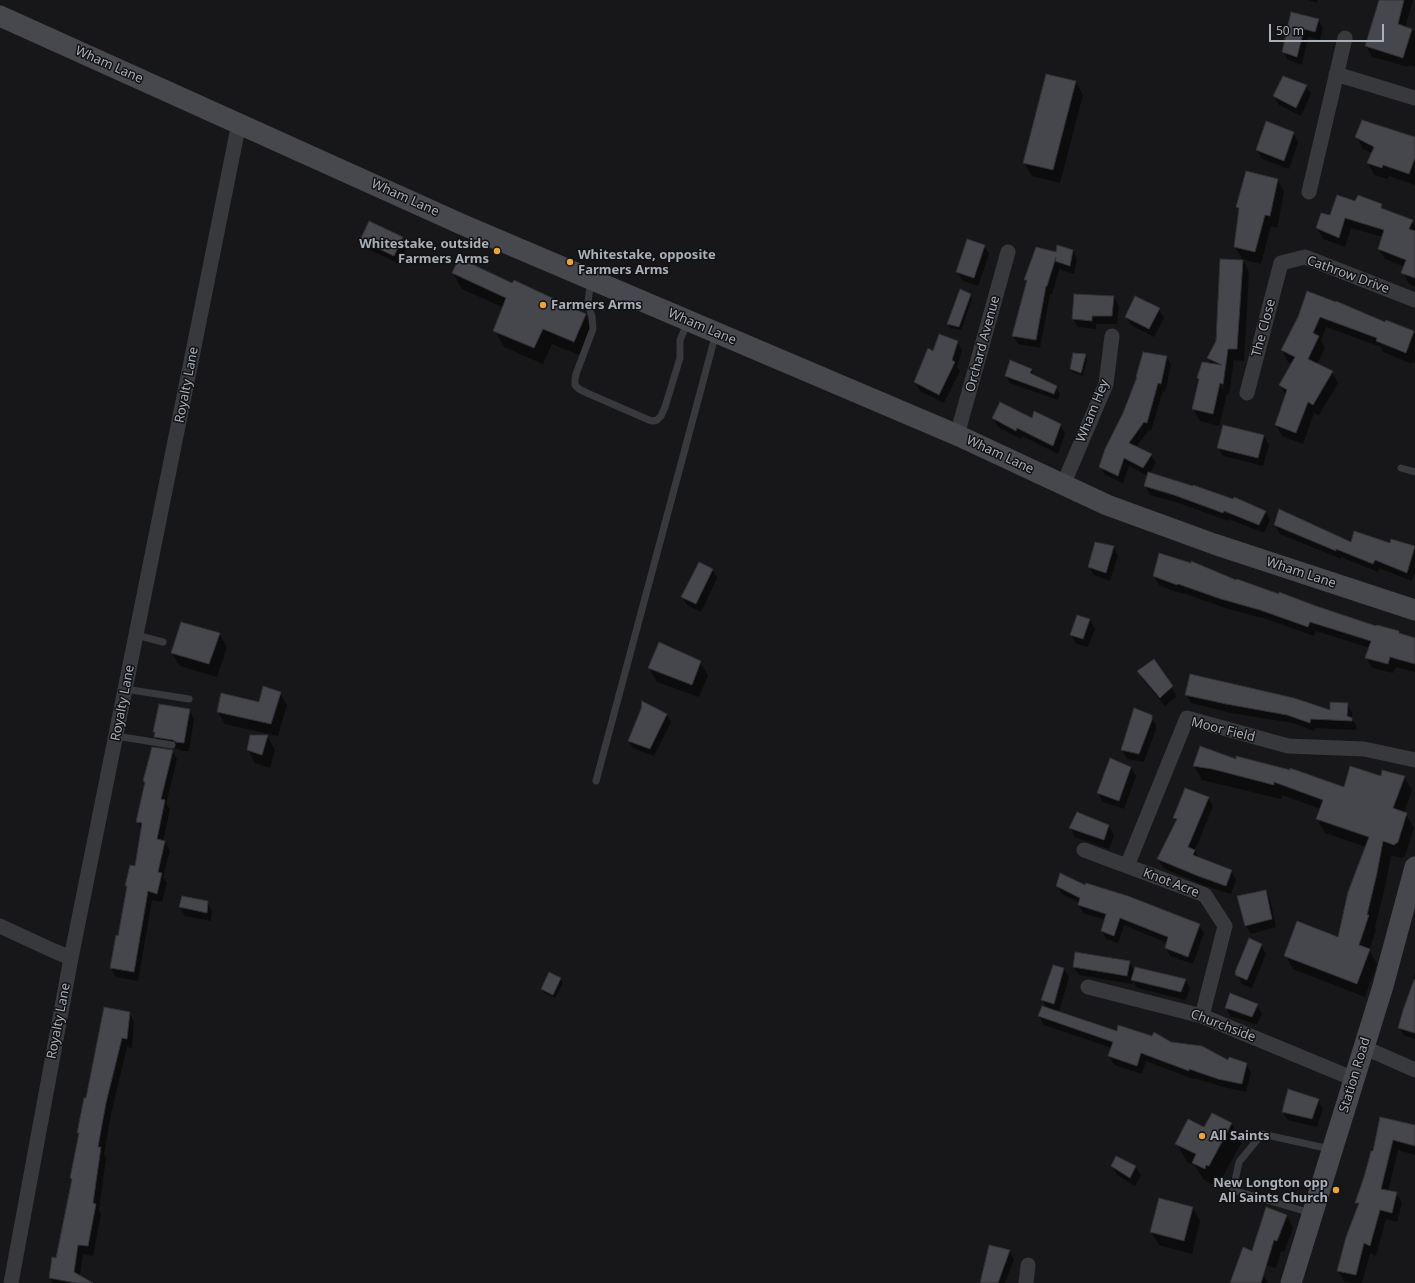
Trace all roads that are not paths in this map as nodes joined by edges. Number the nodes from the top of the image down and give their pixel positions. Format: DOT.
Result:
graph roads {
  1 [pos="0,16"];
  2 [pos="1344,38"];
  3 [pos="1336,74"];
  4 [pos="1415,98"];
  5 [pos="239,123"];
  6 [pos="1309,192"];
  7 [pos="1008,252"];
  8 [pos="1281,262"];
  9 [pos="592,278"];
  10 [pos="1415,300"];
  11 [pos="689,321"];
  12 [pos="716,333"];
  13 [pos="1112,336"];
  14 [pos="1247,393"];
  15 [pos="958,435"];
  16 [pos="1401,468"];
  17 [pos="1415,472"];
  18 [pos="1063,484"];
  19 [pos="1415,610"];
  20 [pos="136,635"];
  21 [pos="163,642"];
  22 [pos="125,689"];
  23 [pos="189,699"];
  24 [pos="116,736"];
  25 [pos="172,745"];
  26 [pos="1415,760"];
  27 [pos="596,781"];
  28 [pos="1084,850"];
  29 [pos="1127,866"];
  30 [pos="1415,867"];
  31 [pos="0,926"];
  32 [pos="71,958"];
  33 [pos="1088,987"];
  34 [pos="1202,1016"];
  35 [pos="1363,1047"];
  36 [pos="1415,1070"];
  37 [pos="1354,1079"];
  38 [pos="1332,1150"];
  39 [pos="1313,1213"];
  40 [pos="1028,1265"];
  41 [pos="11,1283"];
  42 [pos="1026,1283"];
  43 [pos="1291,1283"];
  1 -- 5 [label="street, Wham Lane"];
  2 -- 3 [label="street"];
  3 -- 4 [label="street"];
  3 -- 6 [label="street"];
  5 -- 9 [label="street, Wham Lane"];
  5 -- 20 [label="street, Royalty Lane"];
  7 -- 15 [label="street, Orchard Avenue"];
  8 -- 10 [label="street, Cathrow Drive"];
  8 -- 14 [label="street, The Close"];
  9 -- 11 [label="street, Wham Lane"];
  9 -- 11 [label="lane"];
  11 -- 12 [label="street, Wham Lane"];
  12 -- 15 [label="street, Wham Lane"];
  12 -- 27 [label="lane"];
  13 -- 18 [label="street, Wham Hey"];
  15 -- 18 [label="street, Wham Lane"];
  16 -- 17 [label="lane"];
  18 -- 19 [label="street, Wham Lane"];
  20 -- 21 [label="lane"];
  20 -- 22 [label="street, Royalty Lane"];
  22 -- 23 [label="lane"];
  22 -- 24 [label="street, Royalty Lane"];
  24 -- 25 [label="lane"];
  24 -- 32 [label="street, Royalty Lane"];
  26 -- 29 [label="street, Moor Field"];
  28 -- 29 [label="street, Knot Acre"];
  29 -- 34 [label="street, Knot Acre"];
  30 -- 35 [label="street, Station Road"];
  31 -- 32 [label="street"];
  32 -- 41 [label="street, Royalty Lane"];
  33 -- 34 [label="street, Churchside"];
  34 -- 37 [label="street, Churchside"];
  35 -- 36 [label="street"];
  35 -- 37 [label="street, Station Road"];
  37 -- 38 [label="street, Station Road"];
  38 -- 39 [label="street, Station Road"];
  38 -- 39 [label="lane"];
  39 -- 43 [label="street, Station Road"];
  40 -- 42 [label="street"];
}
